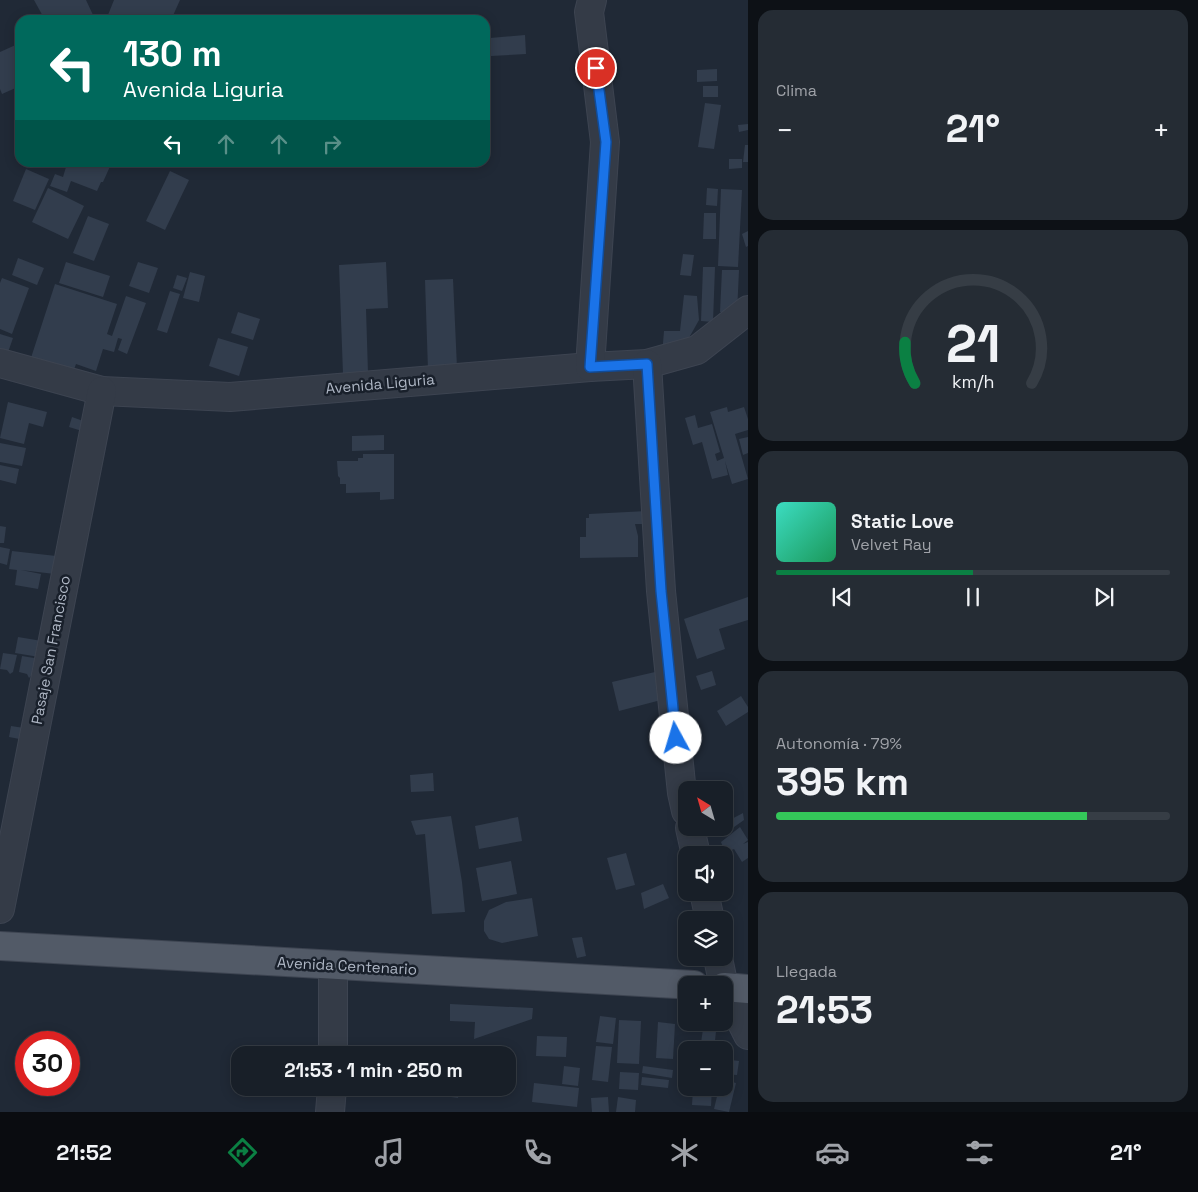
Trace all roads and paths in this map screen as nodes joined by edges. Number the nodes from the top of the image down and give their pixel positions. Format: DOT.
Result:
graph roads {
  1 [pos="592,0"];
  2 [pos="748,310"];
  3 [pos="0,363"];
  4 [pos="647,364"];
  5 [pos="590,367"];
  6 [pos="102,391"];
  7 [pos="681,781"];
  8 [pos="0,909"];
  9 [pos="0,946"];
  10 [pos="333,966"];
  11 [pos="678,984"];
  12 [pos="733,987"];
  13 [pos="748,988"];
  14 [pos="733,1005"];
  15 [pos="748,1035"];
  16 [pos="332,1046"];
  17 [pos="331,1096"];
  18 [pos="330,1112"];
  1 -- 5 [label="street"];
  2 -- 4 [label="street, Avenida Liguria"];
  3 -- 6 [label="street, Avenida Liguria"];
  4 -- 5 [label="street, Avenida Liguria"];
  4 -- 7 [label="street"];
  5 -- 6 [label="street, Avenida Liguria"];
  6 -- 8 [label="street, Pasaje San Francisco"];
  9 -- 10 [label="main road, Avenida Centenario"];
  10 -- 11 [label="main road, Avenida Centenario"];
  10 -- 16 [label="street"];
  12 -- 13 [label="main road"];
  14 -- 15 [label="street"];
  17 -- 18 [label="street"];
}
